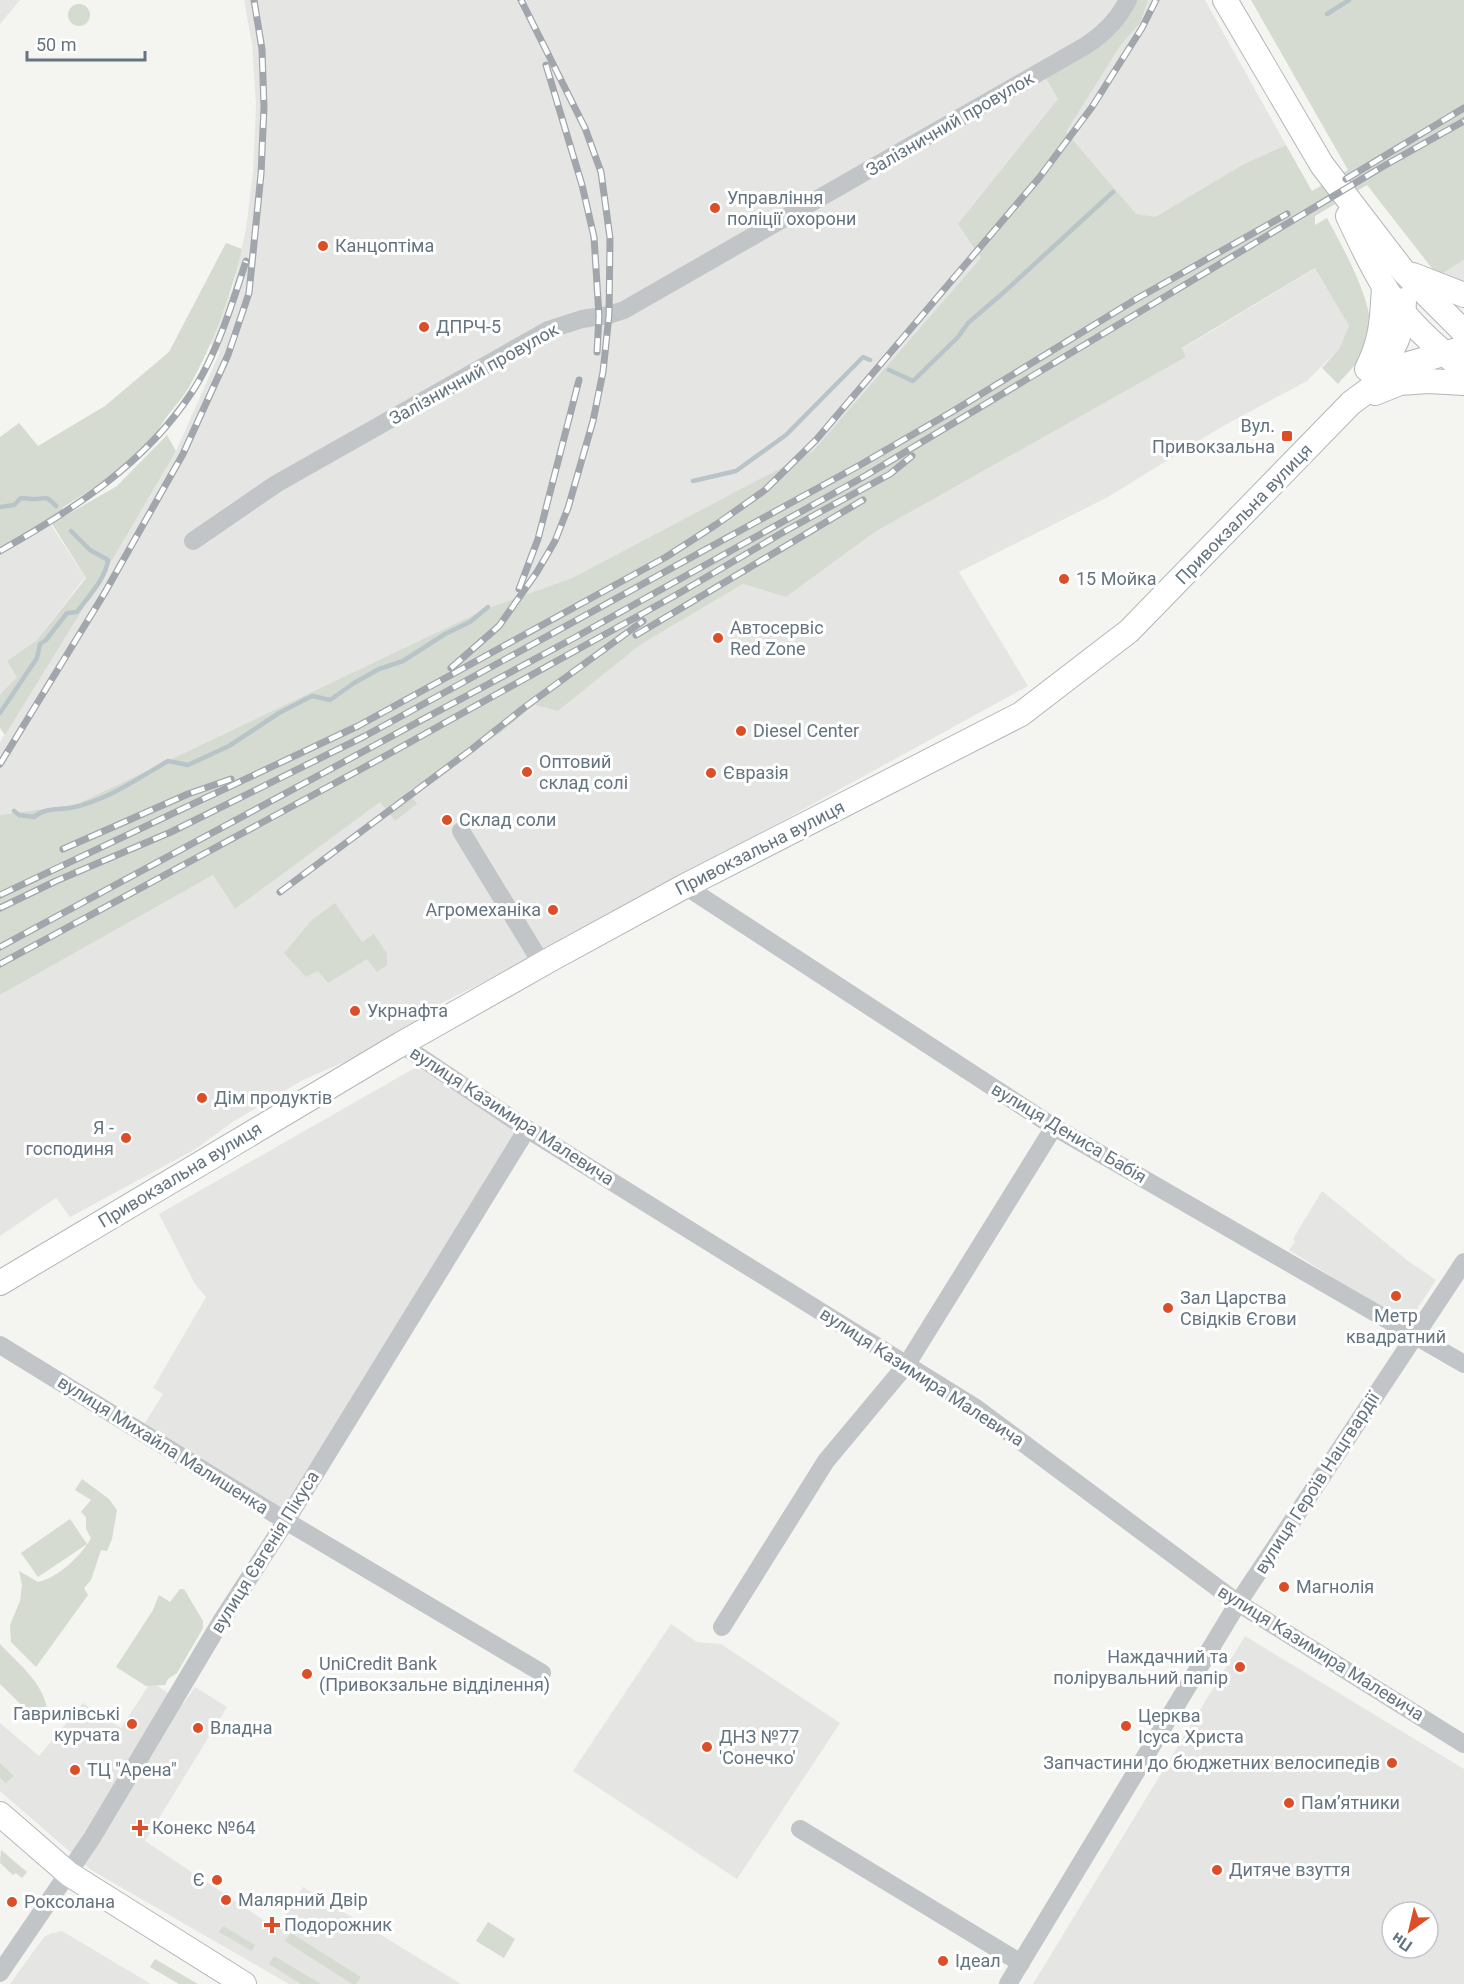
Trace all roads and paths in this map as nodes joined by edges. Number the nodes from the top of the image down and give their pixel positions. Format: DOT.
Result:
graph roads {
  1 [pos="1128,0"];
  2 [pos="1226,0"];
  3 [pos="1322,165"];
  4 [pos="1404,272"];
  5 [pos="1384,287"];
  6 [pos="1464,295"];
  7 [pos="1404,313"];
  8 [pos="1464,332"];
  9 [pos="1454,350"];
  10 [pos="1464,370"];
  11 [pos="1464,383"];
  12 [pos="1351,403"];
  13 [pos="193,541"];
  14 [pos="461,831"];
  15 [pos="685,886"];
  16 [pos="542,964"];
  17 [pos="401,1044"];
  18 [pos="1054,1128"];
  19 [pos="527,1129"];
  20 [pos="1464,1262"];
  21 [pos="0,1283"];
  22 [pos="1414,1336"];
  23 [pos="0,1345"];
  24 [pos="906,1364"];
  25 [pos="1464,1364"];
  26 [pos="286,1521"];
  27 [pos="1238,1604"];
  28 [pos="722,1627"];
  29 [pos="542,1673"];
  30 [pos="1464,1744"];
  31 [pos="0,1814"];
  32 [pos="800,1829"];
  33 [pos="69,1875"];
  34 [pos="1021,1963"];
  35 [pos="0,1973"];
  36 [pos="244,1984"];
  37 [pos="1008,1984"];
  1 -- 13 [label="street, Залізничний провулок"];
  2 -- 3 [label="main road"];
  3 -- 4 [label="main road"];
  3 -- 5 [label="main road"];
  4 -- 6 [label="main road"];
  4 -- 7 [label="main road"];
  4 -- 8 [label="main road"];
  5 -- 7 [label="main road"];
  5 -- 12 [label="main road"];
  7 -- 9 [label="main road"];
  7 -- 12 [label="main road"];
  9 -- 10 [label="main road"];
  9 -- 12 [label="main road, Привокзальна вулиця"];
  11 -- 12 [label="main road"];
  12 -- 15 [label="main road, Привокзальна вулиця"];
  14 -- 16 [label="street"];
  15 -- 16 [label="main road, Привокзальна вулиця"];
  15 -- 18 [label="street, вулиця Дениса Бабія"];
  16 -- 17 [label="main road, Привокзальна вулиця"];
  17 -- 19 [label="street, вулиця Казимира Малевича"];
  17 -- 21 [label="main road, Привокзальна вулиця"];
  18 -- 22 [label="street, вулиця Дениса Бабія"];
  18 -- 24 [label="street"];
  19 -- 24 [label="street, вулиця Казимира Малевича"];
  19 -- 26 [label="street, вулиця Євгенія Пікуса"];
  20 -- 22 [label="street, вулиця Героїв Нацгвардії"];
  22 -- 25 [label="street, вулиця Дениса Бабія"];
  22 -- 27 [label="street, вулиця Героїв Нацгвардії"];
  23 -- 26 [label="street, вулиця Михайла Малишенка"];
  24 -- 27 [label="street, вулиця Казимира Малевича"];
  24 -- 28 [label="street"];
  26 -- 29 [label="street, вулиця Михайла Малишенка"];
  26 -- 33 [label="street, вулиця Євгенія Пікуса"];
  27 -- 30 [label="street, вулиця Казимира Малевича"];
  27 -- 34 [label="street, вулиця Героїв Нацгвардії"];
  31 -- 33 [label="main road"];
  32 -- 34 [label="street"];
  33 -- 35 [label="street, вулиця Євгенія Пікуса"];
  33 -- 36 [label="main road"];
  34 -- 37 [label="street, вулиця Героїв Нацгвардії"];
}
